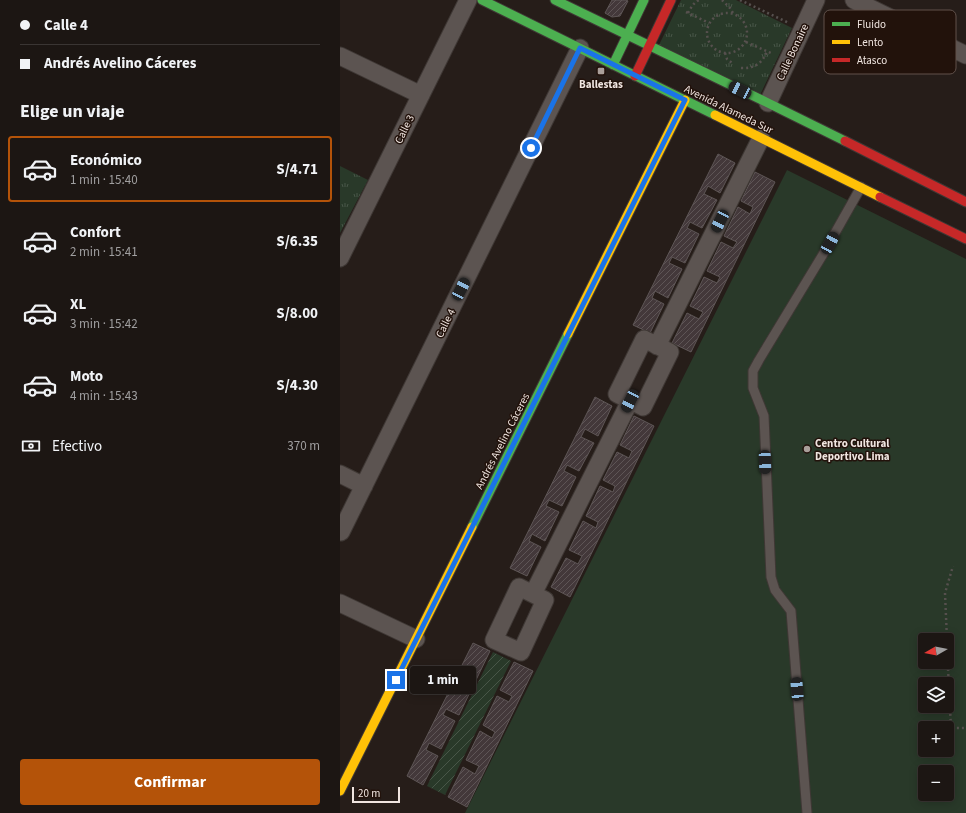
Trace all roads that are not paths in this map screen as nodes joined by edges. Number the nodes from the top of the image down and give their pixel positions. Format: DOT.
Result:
graph roads {
  1 [pos="468,0"];
  2 [pos="482,0"];
  3 [pos="555,0"];
  4 [pos="644,0"];
  5 [pos="671,0"];
  6 [pos="816,0"];
  7 [pos="854,0"];
  8 [pos="874,10"];
  9 [pos="627,36"];
  10 [pos="649,46"];
  11 [pos="580,48"];
  12 [pos="956,50"];
  13 [pos="966,55"];
  14 [pos="340,56"];
  15 [pos="613,65"];
  16 [pos="635,76"];
  17 [pos="421,94"];
  18 [pos="685,100"];
  19 [pos="768,103"];
  20 [pos="761,138"];
  21 [pos="860,187"];
  22 [pos="966,202"];
  23 [pos="966,239"];
  24 [pos="340,258"];
  25 [pos="657,346"];
  26 [pos="630,401"];
  27 [pos="340,474"];
  28 [pos="364,486"];
  29 [pos="341,532"];
  30 [pos="533,594"];
  31 [pos="340,603"];
  32 [pos="416,638"];
  33 [pos="340,791"];
  34 [pos="807,813"];
  1 -- 17 [label="street, Calle 3"];
  2 -- 11 [label="main road, Avenida Alameda Sur"];
  3 -- 9 [label="main road, Avenida Alameda Sur"];
  4 -- 9 [label="main road"];
  5 -- 10 [label="main road"];
  6 -- 19 [label="street, Calle Bonaire"];
  7 -- 8 [label="street"];
  9 -- 10 [label="main road, Avenida Alameda Sur"];
  9 -- 15 [label="main road"];
  10 -- 16 [label="main road"];
  10 -- 19 [label="main road, Avenida Alameda Sur"];
  11 -- 15 [label="main road, Avenida Alameda Sur"];
  11 -- 28 [label="street, Calle 4"];
  12 -- 13 [label="street"];
  14 -- 17 [label="street"];
  15 -- 16 [label="main road, Avenida Alameda Sur"];
  16 -- 18 [label="main road, Avenida Alameda Sur"];
  17 -- 24 [label="street, Calle 3"];
  18 -- 20 [label="main road, Avenida Alameda Sur"];
  18 -- 32 [label="main road, Andrés Avelino Cáceres"];
  19 -- 22 [label="main road, Avenida Alameda Sur"];
  20 -- 21 [label="main road, Avenida Alameda Sur"];
  20 -- 25 [label="street"];
  21 -- 23 [label="main road, Avenida Alameda Sur"];
  21 -- 34 [label="lane"];
  25 -- 26 [label="street"];
  25 -- 26 [label="street"];
  26 -- 30 [label="street"];
  27 -- 28 [label="street"];
  28 -- 29 [label="street, Calle 4"];
  31 -- 32 [label="street"];
  32 -- 33 [label="main road, Andrés Avelino Cáceres"];
}
